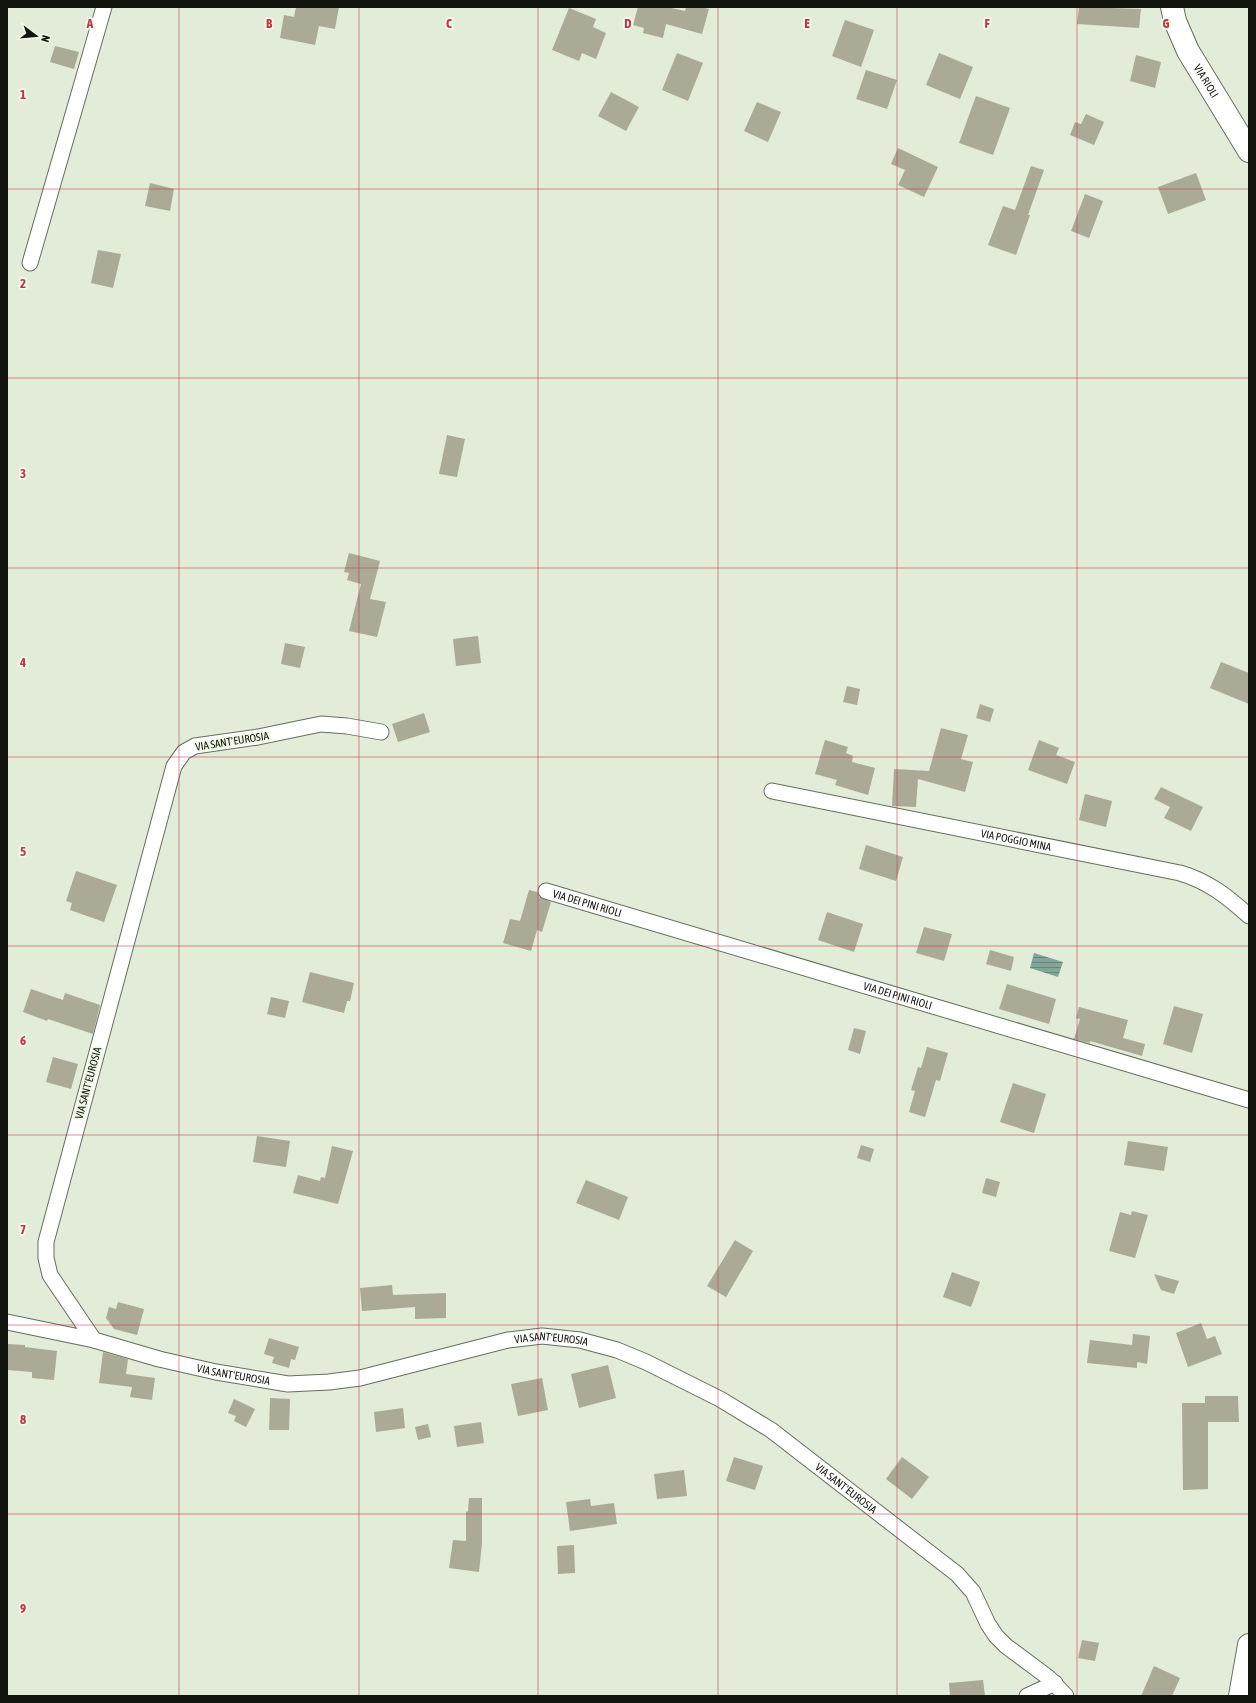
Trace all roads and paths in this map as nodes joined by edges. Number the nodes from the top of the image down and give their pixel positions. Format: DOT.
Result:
graph roads {
  1 [pos="104,7"];
  2 [pos="1172,7"];
  3 [pos="1249,151"];
  4 [pos="30,263"];
  5 [pos="381,732"];
  6 [pos="772,791"];
  7 [pos="546,891"];
  8 [pos="1249,916"];
  9 [pos="1249,1100"];
  10 [pos="7,1322"];
  11 [pos="94,1340"];
  12 [pos="1249,1645"];
  13 [pos="1055,1683"];
  14 [pos="1027,1696"];
  15 [pos="1066,1696"];
  16 [pos="1240,1696"];
  1 -- 4 [label="street"];
  2 -- 3 [label="main road, VIA RIOLI"];
  5 -- 11 [label="street, VIA SANT'EUROSIA"];
  6 -- 8 [label="street, VIA POGGIO MINA"];
  7 -- 9 [label="street, VIA DEI PINI RIOLI"];
  10 -- 11 [label="street"];
  11 -- 13 [label="street, VIA SANT'EUROSIA"];
  12 -- 16 [label="main road"];
  13 -- 14 [label="street"];
  13 -- 15 [label="street, VIA SANT'EUROSIA"];
}
